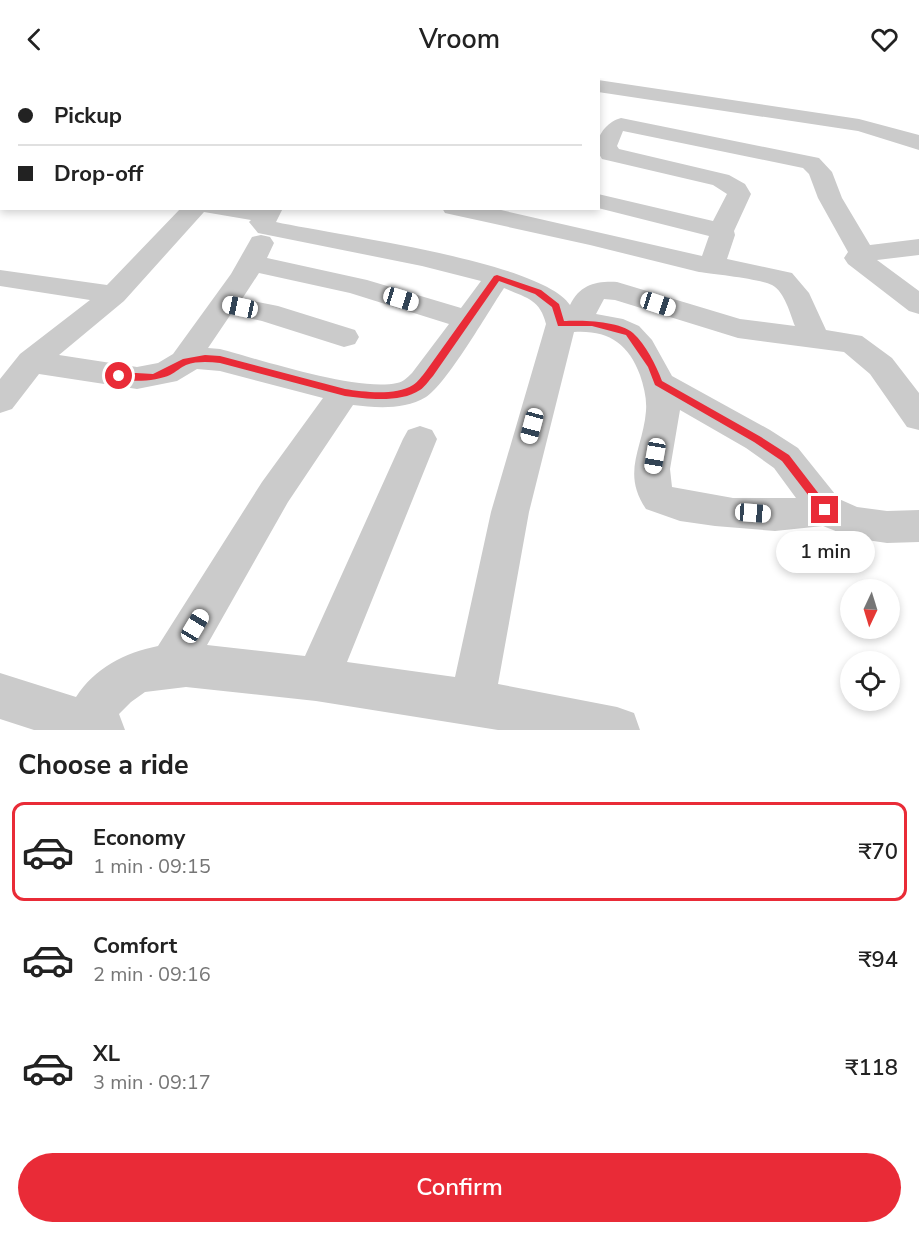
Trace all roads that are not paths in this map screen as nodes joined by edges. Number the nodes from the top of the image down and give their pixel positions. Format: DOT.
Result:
graph roads {
  1 [pos="640,84"];
  2 [pos="600,86"];
  3 [pos="741,88"];
  4 [pos="887,112"];
  5 [pos="611,128"];
  6 [pos="919,143"];
  7 [pos="600,201"];
  8 [pos="193,210"];
  9 [pos="226,210"];
  10 [pos="463,210"];
  11 [pos="268,217"];
  12 [pos="721,231"];
  13 [pos="919,247"];
  14 [pos="862,254"];
  15 [pos="252,263"];
  16 [pos="711,264"];
  17 [pos="0,278"];
  18 [pos="497,278"];
  19 [pos="114,295"];
  20 [pos="224,304"];
  21 [pos="919,305"];
  22 [pos="467,320"];
  23 [pos="569,323"];
  24 [pos="344,337"];
  25 [pos="815,338"];
  26 [pos="31,362"];
  27 [pos="183,362"];
  28 [pos="658,383"];
  29 [pos="345,392"];
  30 [pos="0,401"];
  31 [pos="919,418"];
  32 [pos="420,439"];
  33 [pos="825,510"];
  34 [pos="919,526"];
  35 [pos="171,666"];
  36 [pos="318,679"];
  37 [pos="0,696"];
  38 [pos="472,702"];
  39 [pos="91,728"];
  40 [pos="617,730"];
  1 -- 2 [label="street"];
  1 -- 5 [label="street"];
  1 -- 6 [label="street"];
  3 -- 4 [label="street"];
  5 -- 12 [label="street"];
  5 -- 14 [label="street"];
  7 -- 12 [label="street"];
  8 -- 19 [label="street"];
  9 -- 11 [label="street"];
  10 -- 16 [label="street"];
  11 -- 15 [label="street"];
  11 -- 18 [label="street"];
  12 -- 16 [label="street"];
  13 -- 14 [label="street"];
  14 -- 21 [label="street"];
  15 -- 20 [label="street"];
  15 -- 22 [label="street"];
  16 -- 25 [label="street"];
  17 -- 19 [label="street"];
  18 -- 22 [label="street"];
  18 -- 23 [label="street"];
  19 -- 26 [label="street"];
  20 -- 24 [label="street"];
  20 -- 27 [label="street"];
  22 -- 29 [label="street"];
  23 -- 25 [label="street"];
  23 -- 28 [label="street"];
  23 -- 38 [label="street"];
  25 -- 31 [label="street"];
  26 -- 27 [label="street"];
  26 -- 30 [label="street"];
  27 -- 29 [label="street"];
  28 -- 33 [label="street"];
  28 -- 33 [label="street"];
  29 -- 35 [label="street"];
  32 -- 36 [label="street"];
  33 -- 34 [label="street"];
  35 -- 36 [label="street"];
  35 -- 39 [label="street"];
  36 -- 38 [label="street"];
  37 -- 39 [label="street"];
  38 -- 40 [label="street"];
}
